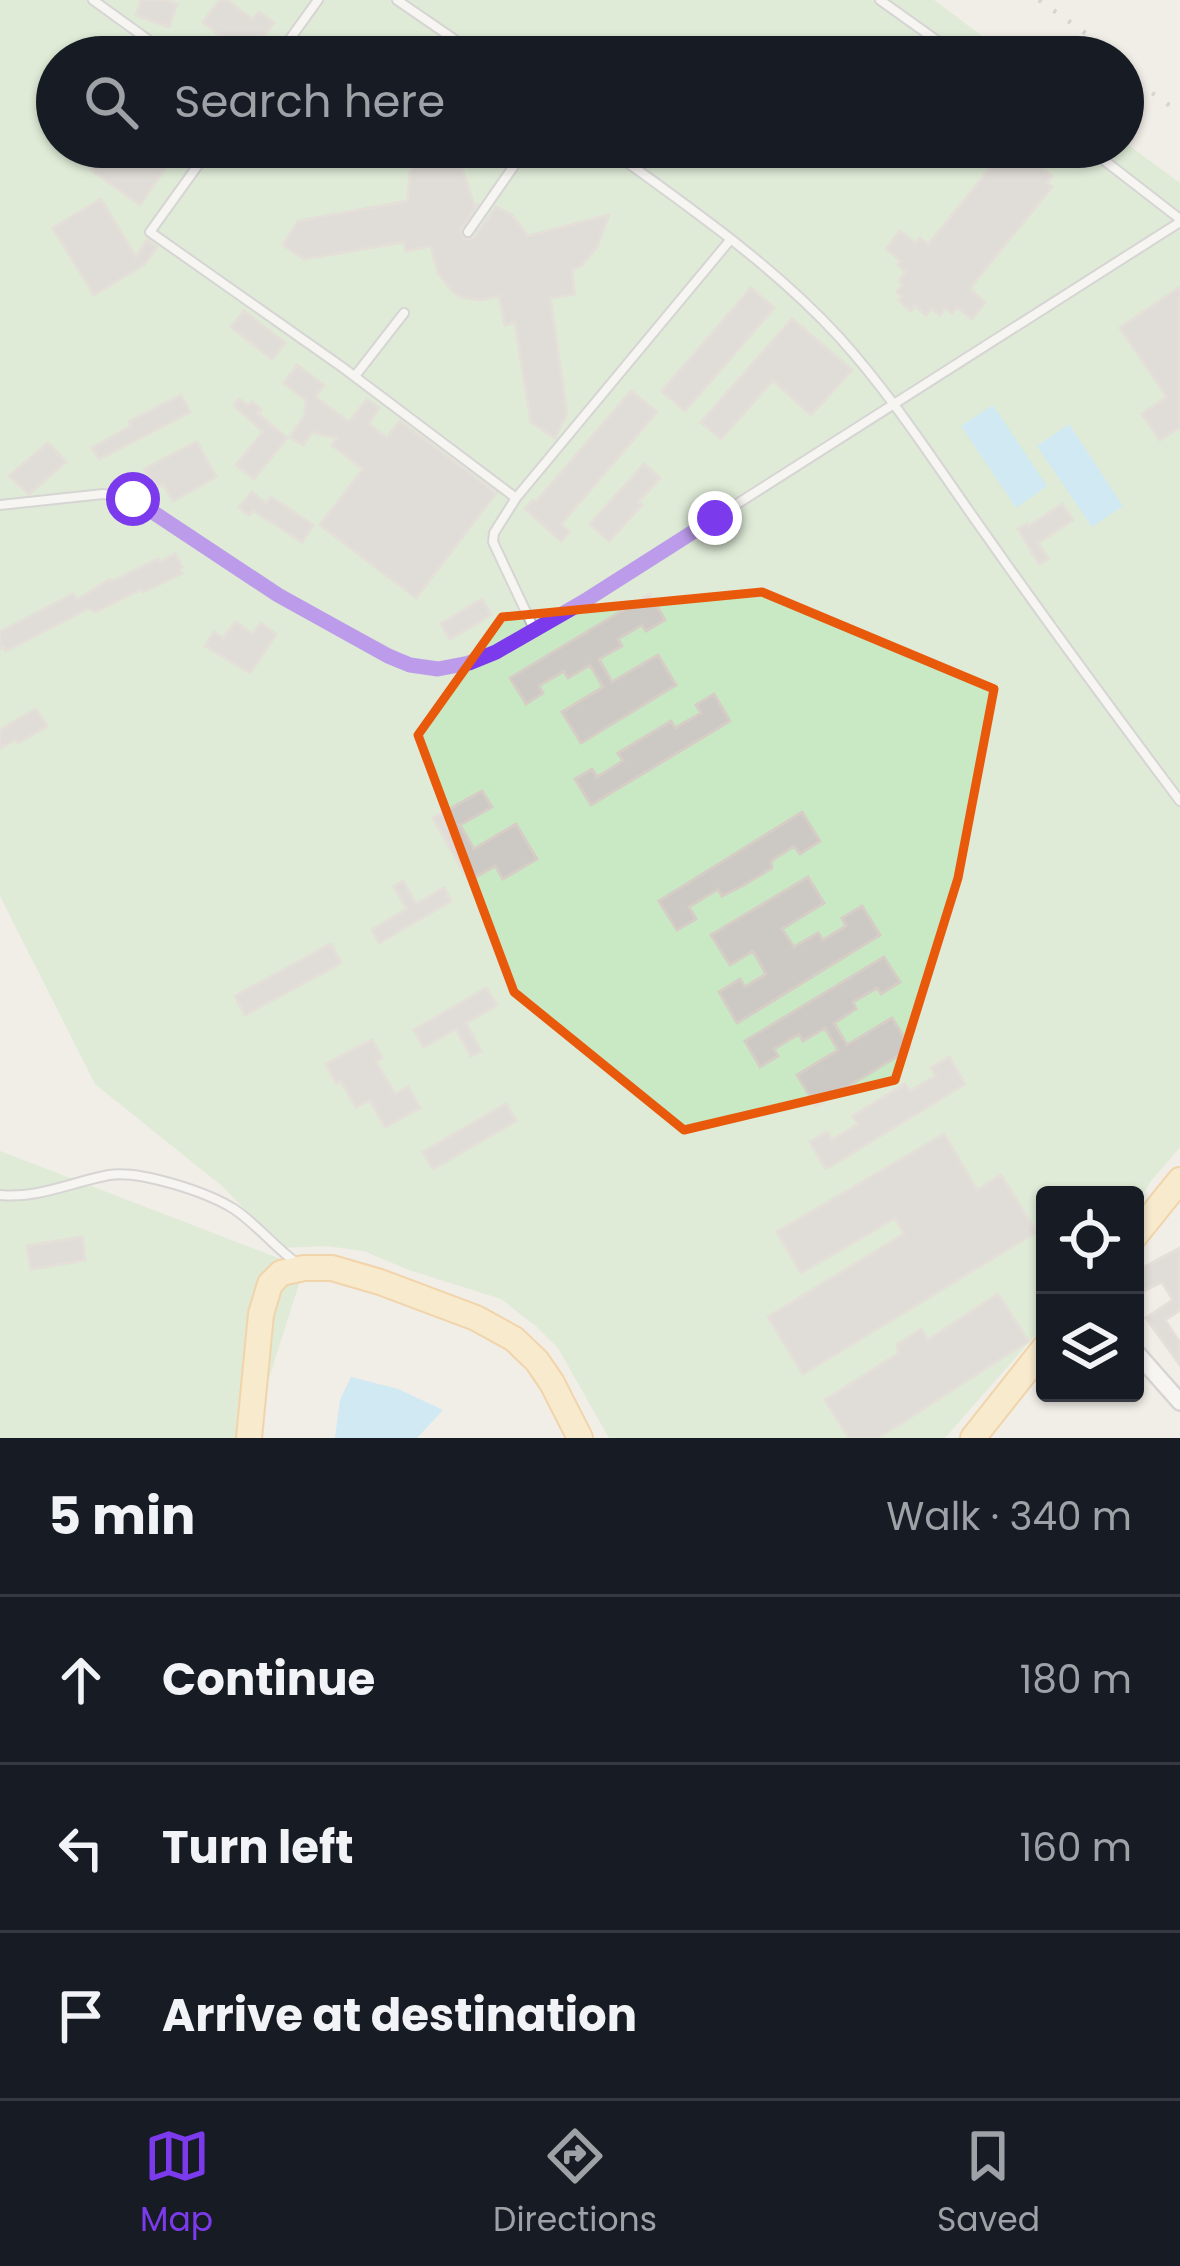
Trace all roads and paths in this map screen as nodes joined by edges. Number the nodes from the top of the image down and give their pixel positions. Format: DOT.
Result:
graph roads {
  1 [pos="93,0"];
  2 [pos="318,0"];
  3 [pos="397,0"];
  4 [pos="880,0"];
  5 [pos="143,36"];
  6 [pos="292,36"];
  7 [pos="449,36"];
  8 [pos="931,36"];
  9 [pos="196,168"];
  10 [pos="512,168"];
  11 [pos="635,168"];
  12 [pos="1113,168"];
  13 [pos="1180,221"];
  14 [pos="468,232"];
  15 [pos="731,239"];
  16 [pos="404,313"];
  17 [pos="355,376"];
  18 [pos="895,402"];
  19 [pos="516,498"];
  20 [pos="0,505"];
  21 [pos="536,631"];
  22 [pos="1180,801"];
  23 [pos="1180,1180"];
  24 [pos="0,1196"];
  25 [pos="1144,1225"];
  26 [pos="304,1268"];
  27 [pos="1036,1358"];
  28 [pos="1144,1362"];
  29 [pos="1180,1402"];
  30 [pos="249,1438"];
  31 [pos="580,1438"];
  32 [pos="973,1438"];
  1 -- 5 [label="lane"];
  2 -- 6 [label="lane"];
  3 -- 7 [label="lane"];
  4 -- 8 [label="lane"];
  9 -- 17 [label="lane"];
  10 -- 14 [label="lane"];
  11 -- 15 [label="lane"];
  12 -- 13 [label="lane"];
  13 -- 18 [label="lane"];
  15 -- 18 [label="lane"];
  15 -- 19 [label="lane"];
  16 -- 17 [label="lane"];
  17 -- 19 [label="lane"];
  18 -- 21 [label="lane"];
  18 -- 22 [label="lane"];
  19 -- 21 [label="lane"];
  20 -- 21 [label="lane"];
  23 -- 25 [label="main road"];
  24 -- 26 [label="lane"];
  26 -- 30 [label="main road"];
  26 -- 31 [label="main road"];
  27 -- 32 [label="main road"];
  28 -- 29 [label="street"];
}
